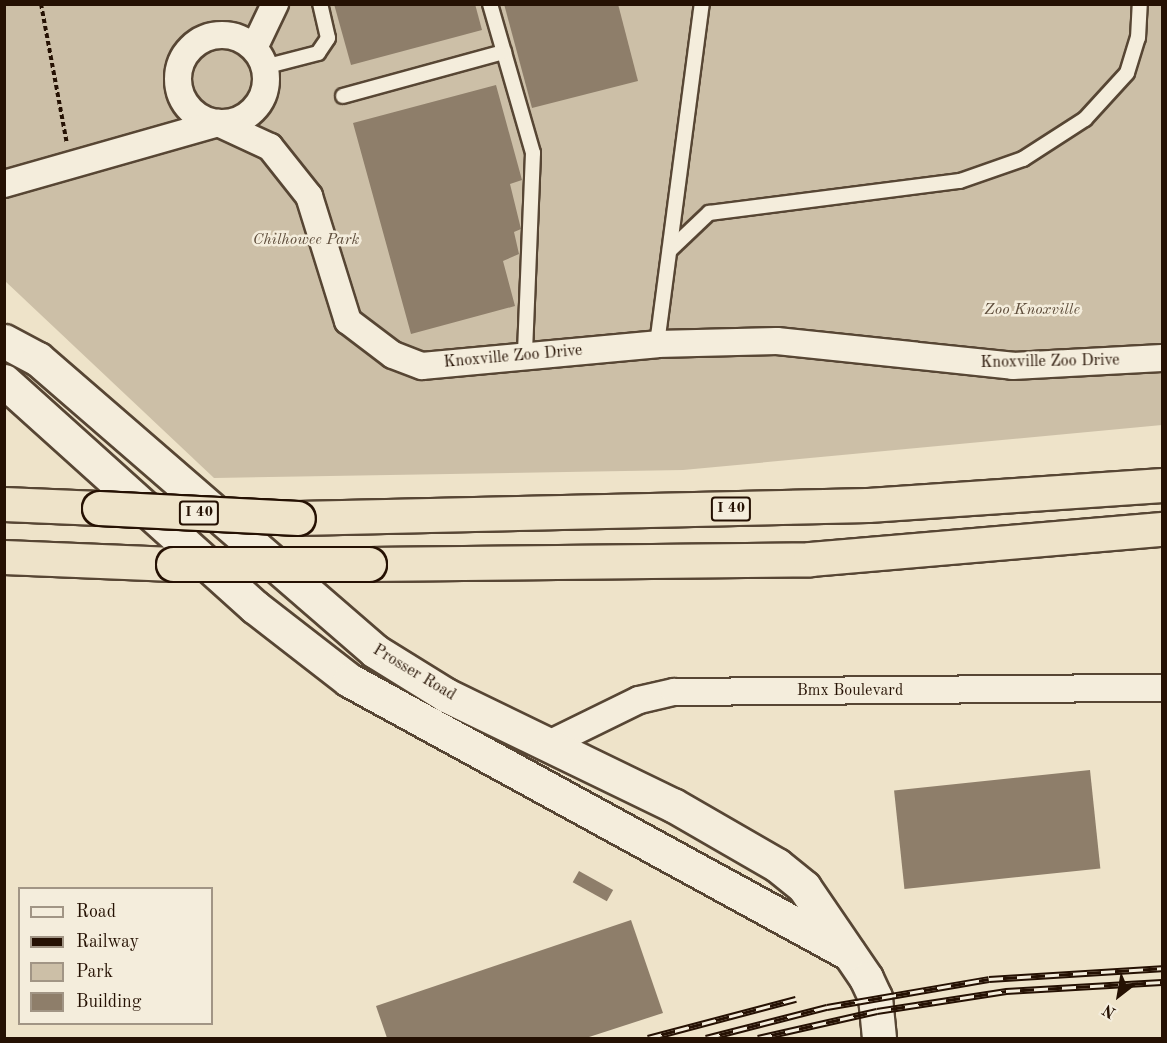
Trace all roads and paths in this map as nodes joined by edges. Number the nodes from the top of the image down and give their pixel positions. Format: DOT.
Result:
graph roads {
  1 [pos="41,4"];
  2 [pos="275,4"];
  3 [pos="320,4"];
  4 [pos="490,4"];
  5 [pos="702,4"];
  6 [pos="1140,4"];
  7 [pos="504,52"];
  8 [pos="259,58"];
  9 [pos="343,96"];
  10 [pos="218,123"];
  11 [pos="71,166"];
  12 [pos="4,184"];
  13 [pos="670,250"];
  14 [pos="4,341"];
  15 [pos="657,344"];
  16 [pos="525,356"];
  17 [pos="1162,358"];
  18 [pos="4,381"];
  19 [pos="1162,485"];
  20 [pos="4,504"];
  21 [pos="1162,529"];
  22 [pos="4,556"];
  23 [pos="375,651"];
  24 [pos="349,680"];
  25 [pos="1162,688"];
  26 [pos="549,744"];
  27 [pos="497,763"];
  28 [pos="852,956"];
  29 [pos="879,1038"];
  1 -- 11 [label="path"];
  2 -- 8 [label="street"];
  3 -- 8 [label="lane"];
  4 -- 7 [label="lane"];
  5 -- 13 [label="lane"];
  6 -- 13 [label="lane"];
  7 -- 9 [label="lane"];
  7 -- 16 [label="lane"];
  8 -- 10 [label="street"];
  8 -- 10 [label="street"];
  10 -- 11 [label="street"];
  10 -- 16 [label="street, Knoxville Zoo Drive"];
  11 -- 12 [label="street"];
  13 -- 15 [label="lane"];
  14 -- 23 [label="street, Prosser Road"];
  15 -- 16 [label="street, Knoxville Zoo Drive"];
  15 -- 17 [label="street, Knoxville Zoo Drive"];
  18 -- 24 [label="street"];
  19 -- 20 [label="highway, I 40, bridge"];
  21 -- 22 [label="highway, bridge"];
  23 -- 24 [label="street"];
  23 -- 26 [label="street, Prosser Road"];
  24 -- 27 [label="street"];
  25 -- 26 [label="street, Bmx Boulevard"];
  26 -- 27 [label="street"];
  26 -- 28 [label="street, Prosser Road"];
  27 -- 28 [label="street"];
  28 -- 29 [label="street, Prosser Road"];
}
